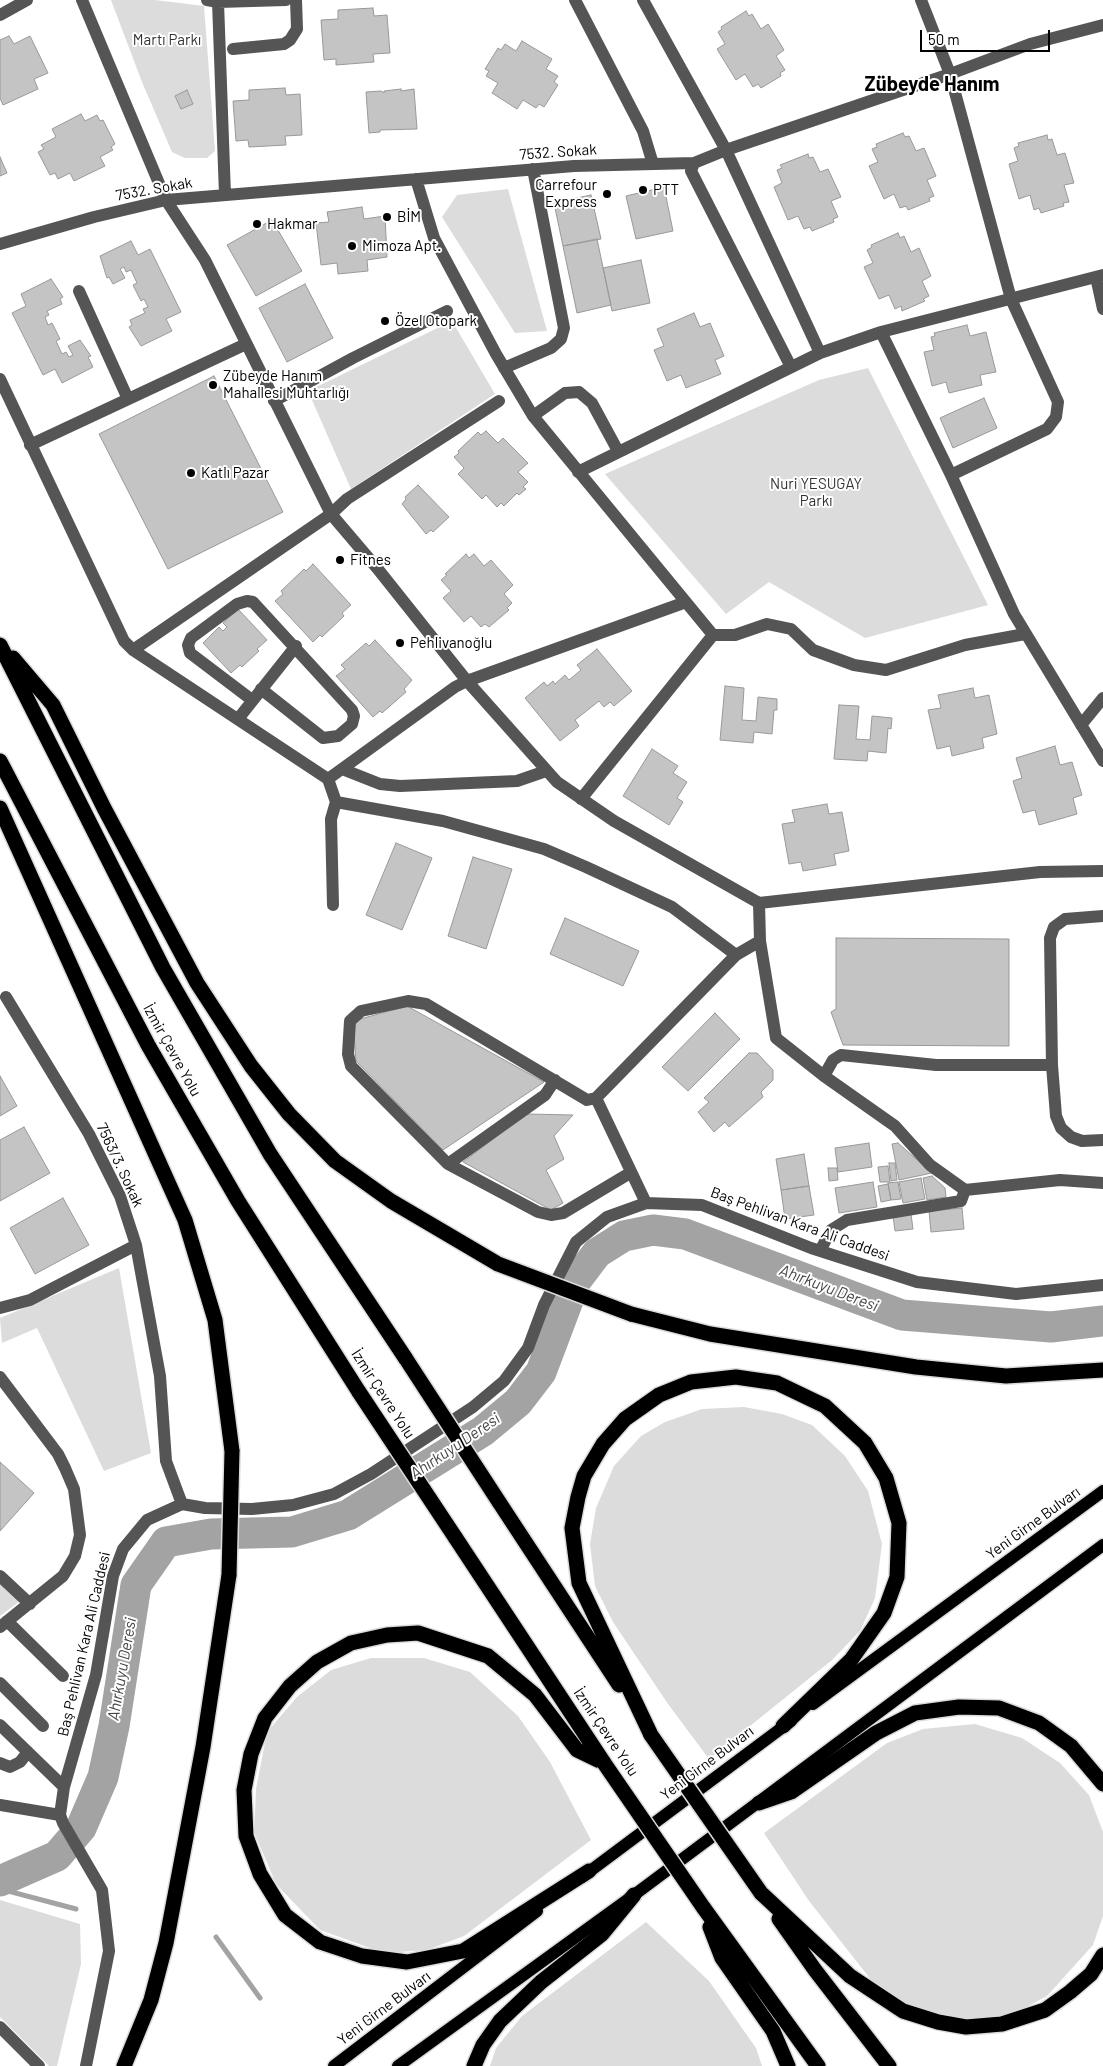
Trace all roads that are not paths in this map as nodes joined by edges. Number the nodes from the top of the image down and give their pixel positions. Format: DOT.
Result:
graph roads {
  1 [pos="26,0"];
  2 [pos="82,0"];
  3 [pos="286,0"];
  4 [pos="296,0"];
  5 [pos="575,0"];
  6 [pos="643,0"];
  7 [pos="921,0"];
  8 [pos="213,1"];
  9 [pos="0,15"];
  10 [pos="1103,25"];
  11 [pos="232,49"];
  12 [pos="950,74"];
  13 [pos="726,150"];
  14 [pos="694,163"];
  15 [pos="653,164"];
  16 [pos="533,169"];
  17 [pos="416,179"];
  18 [pos="225,195"];
  19 [pos="166,200"];
  20 [pos="0,244"];
  21 [pos="1100,276"];
  22 [pos="78,291"];
  23 [pos="1011,299"];
  24 [pos="1103,309"];
  25 [pos="447,311"];
  26 [pos="881,332"];
  27 [pos="246,344"];
  28 [pos="820,353"];
  29 [pos="791,367"];
  30 [pos="504,368"];
  31 [pos="0,379"];
  32 [pos="128,399"];
  33 [pos="274,401"];
  34 [pos="499,401"];
  35 [pos="533,416"];
  36 [pos="30,445"];
  37 [pos="618,451"];
  38 [pos="578,472"];
  39 [pos="952,475"];
  40 [pos="330,514"];
  41 [pos="686,602"];
  42 [pos="1025,634"];
  43 [pos="713,636"];
  44 [pos="0,644"];
  45 [pos="296,646"];
  46 [pos="133,650"];
  47 [pos="467,681"];
  48 [pos="261,689"];
  49 [pos="1103,698"];
  50 [pos="252,700"];
  51 [pos="238,719"];
  52 [pos="1082,726"];
  53 [pos="0,761"];
  54 [pos="1103,761"];
  55 [pos="342,769"];
  56 [pos="546,770"];
  57 [pos="328,779"];
  58 [pos="581,799"];
  59 [pos="336,802"];
  60 [pos="0,808"];
  61 [pos="1103,871"];
  62 [pos="759,902"];
  63 [pos="333,906"];
  64 [pos="1103,916"];
  65 [pos="760,942"];
  66 [pos="736,955"];
  67 [pos="2,995"];
  68 [pos="1052,1065"];
  69 [pos="824,1076"];
  70 [pos="555,1080"];
  71 [pos="596,1098"];
  72 [pos="1103,1140"];
  73 [pos="448,1164"];
  74 [pos="630,1173"];
  75 [pos="1103,1183"];
  76 [pos="965,1190"];
  77 [pos="646,1203"];
  78 [pos="136,1245"];
  79 [pos="820,1251"];
  80 [pos="1103,1285"];
  81 [pos="0,1308"];
  82 [pos="1103,1370"];
  83 [pos="0,1378"];
  84 [pos="1103,1491"];
  85 [pos="182,1504"];
  86 [pos="1103,1545"];
  87 [pos="0,1576"];
  88 [pos="30,1604"];
  89 [pos="4,1624"];
  90 [pos="62,1676"];
  91 [pos="0,1683"];
  92 [pos="0,1725"];
  93 [pos="43,1726"];
  94 [pos="783,1726"];
  95 [pos="651,1735"];
  96 [pos="28,1752"];
  97 [pos="0,1763"];
  98 [pos="604,1763"];
  99 [pos="1103,1784"];
  100 [pos="64,1788"];
  101 [pos="759,1802"];
  102 [pos="0,1805"];
  103 [pos="62,1819"];
  104 [pos="589,1871"];
  105 [pos="761,1893"];
  106 [pos="634,1895"];
  107 [pos="703,1907"];
  108 [pos="1103,1955"];
  109 [pos="0,2027"];
  110 [pos="39,2066"];
  111 [pos="86,2066"];
  112 [pos="124,2066"];
  113 [pos="334,2066"];
  114 [pos="398,2066"];
  115 [pos="474,2066"];
  116 [pos="788,2066"];
  117 [pos="818,2066"];
  118 [pos="889,2066"];
  1 -- 9 [label="street"];
  2 -- 19 [label="street"];
  3 -- 8 [label="street"];
  4 -- 11 [label="street"];
  5 -- 15 [label="street"];
  6 -- 13 [label="street"];
  7 -- 12 [label="street"];
  8 -- 18 [label="street"];
  10 -- 12 [label="street, 7532. Sokak"];
  12 -- 13 [label="street, 7532. Sokak"];
  12 -- 23 [label="street"];
  13 -- 14 [label="street, 7532. Sokak"];
  13 -- 28 [label="street"];
  14 -- 15 [label="street, 7532. Sokak"];
  14 -- 29 [label="street"];
  15 -- 16 [label="street, 7532. Sokak"];
  16 -- 17 [label="street, 7532. Sokak"];
  16 -- 30 [label="street"];
  17 -- 18 [label="street, 7532. Sokak"];
  17 -- 30 [label="street"];
  18 -- 19 [label="street, 7532. Sokak"];
  19 -- 20 [label="street, 7532. Sokak"];
  19 -- 27 [label="street"];
  21 -- 23 [label="street"];
  21 -- 24 [label="street"];
  22 -- 32 [label="street"];
  23 -- 26 [label="street"];
  23 -- 39 [label="street"];
  25 -- 33 [label="street"];
  26 -- 28 [label="street"];
  26 -- 39 [label="street"];
  27 -- 32 [label="street"];
  27 -- 33 [label="street"];
  28 -- 29 [label="street"];
  29 -- 37 [label="street"];
  30 -- 35 [label="street"];
  31 -- 36 [label="street"];
  32 -- 36 [label="street"];
  33 -- 40 [label="street"];
  34 -- 40 [label="street"];
  35 -- 37 [label="street"];
  35 -- 38 [label="street"];
  36 -- 46 [label="street"];
  37 -- 38 [label="street"];
  38 -- 41 [label="street"];
  39 -- 42 [label="street"];
  40 -- 46 [label="street"];
  40 -- 47 [label="street"];
  41 -- 43 [label="street"];
  41 -- 47 [label="street"];
  42 -- 43 [label="street"];
  42 -- 52 [label="street"];
  43 -- 58 [label="street"];
  44 -- 82 [label="highway, bridge"];
  44 -- 95 [label="highway, bridge"];
  45 -- 48 [label="street"];
  45 -- 48 [label="street"];
  45 -- 50 [label="street"];
  46 -- 51 [label="street"];
  47 -- 55 [label="street"];
  47 -- 56 [label="street"];
  48 -- 50 [label="street"];
  49 -- 52 [label="street"];
  50 -- 51 [label="street"];
  51 -- 57 [label="street"];
  52 -- 54 [label="street"];
  53 -- 98 [label="highway, İzmir Çevre Yolu, bridge"];
  55 -- 56 [label="street"];
  55 -- 57 [label="street"];
  56 -- 58 [label="street"];
  57 -- 59 [label="street"];
  58 -- 62 [label="street"];
  59 -- 63 [label="street"];
  59 -- 66 [label="street"];
  60 -- 112 [label="highway, bridge"];
  61 -- 62 [label="street"];
  62 -- 65 [label="street"];
  64 -- 68 [label="street"];
  65 -- 66 [label="street"];
  65 -- 69 [label="street"];
  66 -- 71 [label="street"];
  67 -- 78 [label="street, 7563/3. Sokak"];
  68 -- 69 [label="street"];
  68 -- 72 [label="street"];
  69 -- 76 [label="street"];
  70 -- 71 [label="street"];
  70 -- 73 [label="street"];
  70 -- 73 [label="street"];
  71 -- 74 [label="street"];
  73 -- 74 [label="street"];
  74 -- 77 [label="street"];
  75 -- 76 [label="street"];
  76 -- 79 [label="street"];
  77 -- 79 [label="street, Baş Pehlivan Kara Ali Caddesi"];
  77 -- 85 [label="street, Baş Pehlivan Kara Ali Caddesi"];
  78 -- 81 [label="street"];
  78 -- 85 [label="street, 7563/3. Sokak"];
  79 -- 80 [label="street, Baş Pehlivan Kara Ali Caddesi"];
  83 -- 88 [label="street"];
  84 -- 94 [label="main road, Yeni Girne Bulvarı"];
  85 -- 100 [label="street, Baş Pehlivan Kara Ali Caddesi"];
  86 -- 101 [label="main road"];
  87 -- 88 [label="street"];
  88 -- 89 [label="street"];
  89 -- 90 [label="street"];
  91 -- 93 [label="street"];
  92 -- 96 [label="street"];
  94 -- 95 [label="highway"];
  94 -- 104 [label="main road, Yeni Girne Bulvarı"];
  95 -- 105 [label="highway, bridge"];
  96 -- 97 [label="street"];
  96 -- 100 [label="street"];
  98 -- 104 [label="highway"];
  98 -- 107 [label="highway, İzmir Çevre Yolu, bridge"];
  99 -- 101 [label="highway"];
  100 -- 103 [label="street, Baş Pehlivan Kara Ali Caddesi"];
  101 -- 106 [label="main road"];
  102 -- 103 [label="street"];
  103 -- 111 [label="street"];
  104 -- 113 [label="main road, Yeni Girne Bulvarı"];
  105 -- 108 [label="highway"];
  105 -- 118 [label="highway"];
  106 -- 114 [label="main road"];
  106 -- 115 [label="highway"];
  107 -- 116 [label="highway"];
  107 -- 117 [label="highway, İzmir Çevre Yolu"];
  109 -- 110 [label="street"];
}
